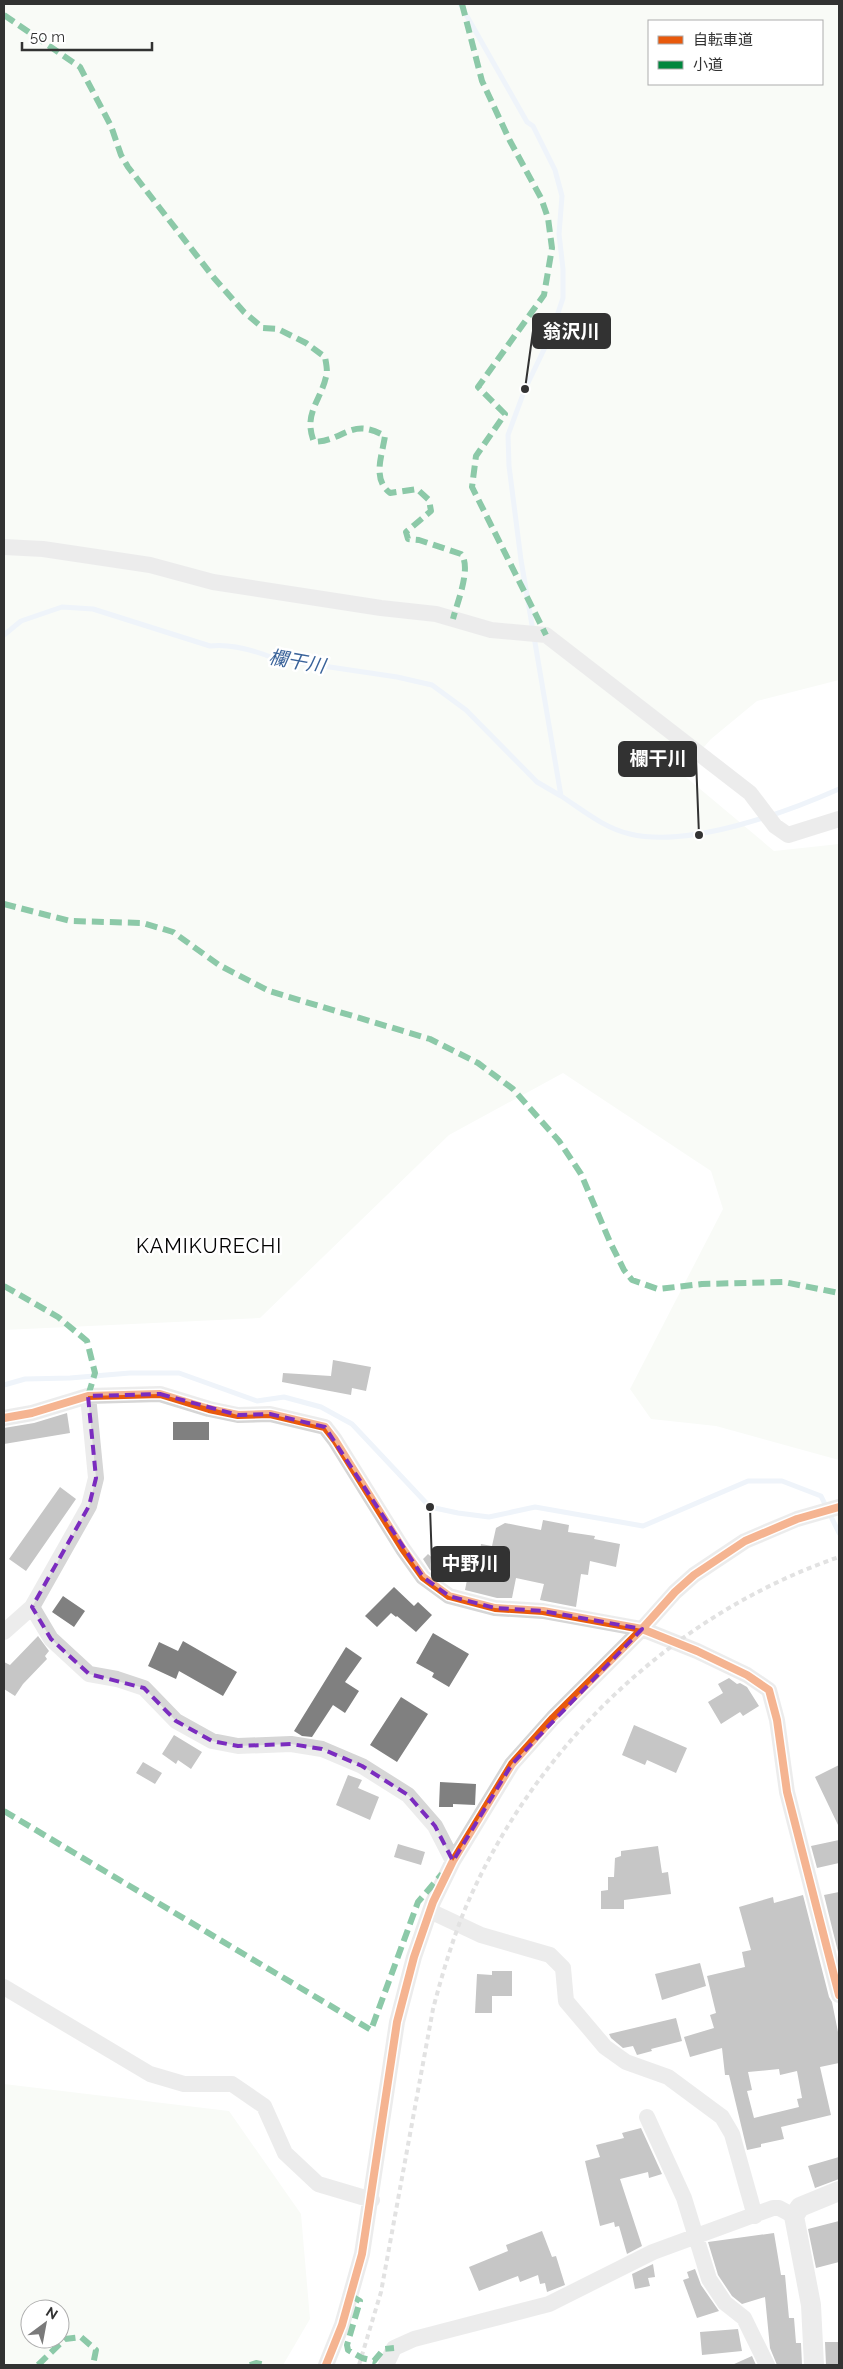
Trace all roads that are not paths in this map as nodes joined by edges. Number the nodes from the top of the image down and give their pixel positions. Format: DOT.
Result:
graph roads {
  1 [pos="4,546"];
  2 [pos="839,819"];
  3 [pos="88,1396"];
  4 [pos="4,1418"];
  5 [pos="839,1508"];
  6 [pos="32,1607"];
  7 [pos="642,1629"];
  8 [pos="4,1632"];
  9 [pos="453,1861"];
  10 [pos="430,1911"];
  11 [pos="4,1987"];
  12 [pos="839,1995"];
  13 [pos="647,2117"];
  14 [pos="839,2192"];
  15 [pos="372,2200"];
  16 [pos="755,2216"];
  17 [pos="794,2216"];
  18 [pos="697,2237"];
  19 [pos="326,2365"];
  20 [pos="386,2365"];
  21 [pos="767,2365"];
  22 [pos="814,2365"];
  1 -- 2 [label="street"];
  3 -- 4 [label="street"];
  3 -- 6 [label="street"];
  3 -- 7 [label="street"];
  5 -- 7 [label="street"];
  6 -- 8 [label="street"];
  6 -- 9 [label="street"];
  7 -- 9 [label="street"];
  7 -- 12 [label="street"];
  9 -- 10 [label="street"];
  10 -- 15 [label="street"];
  10 -- 16 [label="street"];
  11 -- 15 [label="street"];
  13 -- 18 [label="street"];
  14 -- 17 [label="street"];
  15 -- 19 [label="street"];
  16 -- 17 [label="street"];
  16 -- 18 [label="street"];
  17 -- 22 [label="street"];
  18 -- 20 [label="street"];
  18 -- 21 [label="street"];
}
